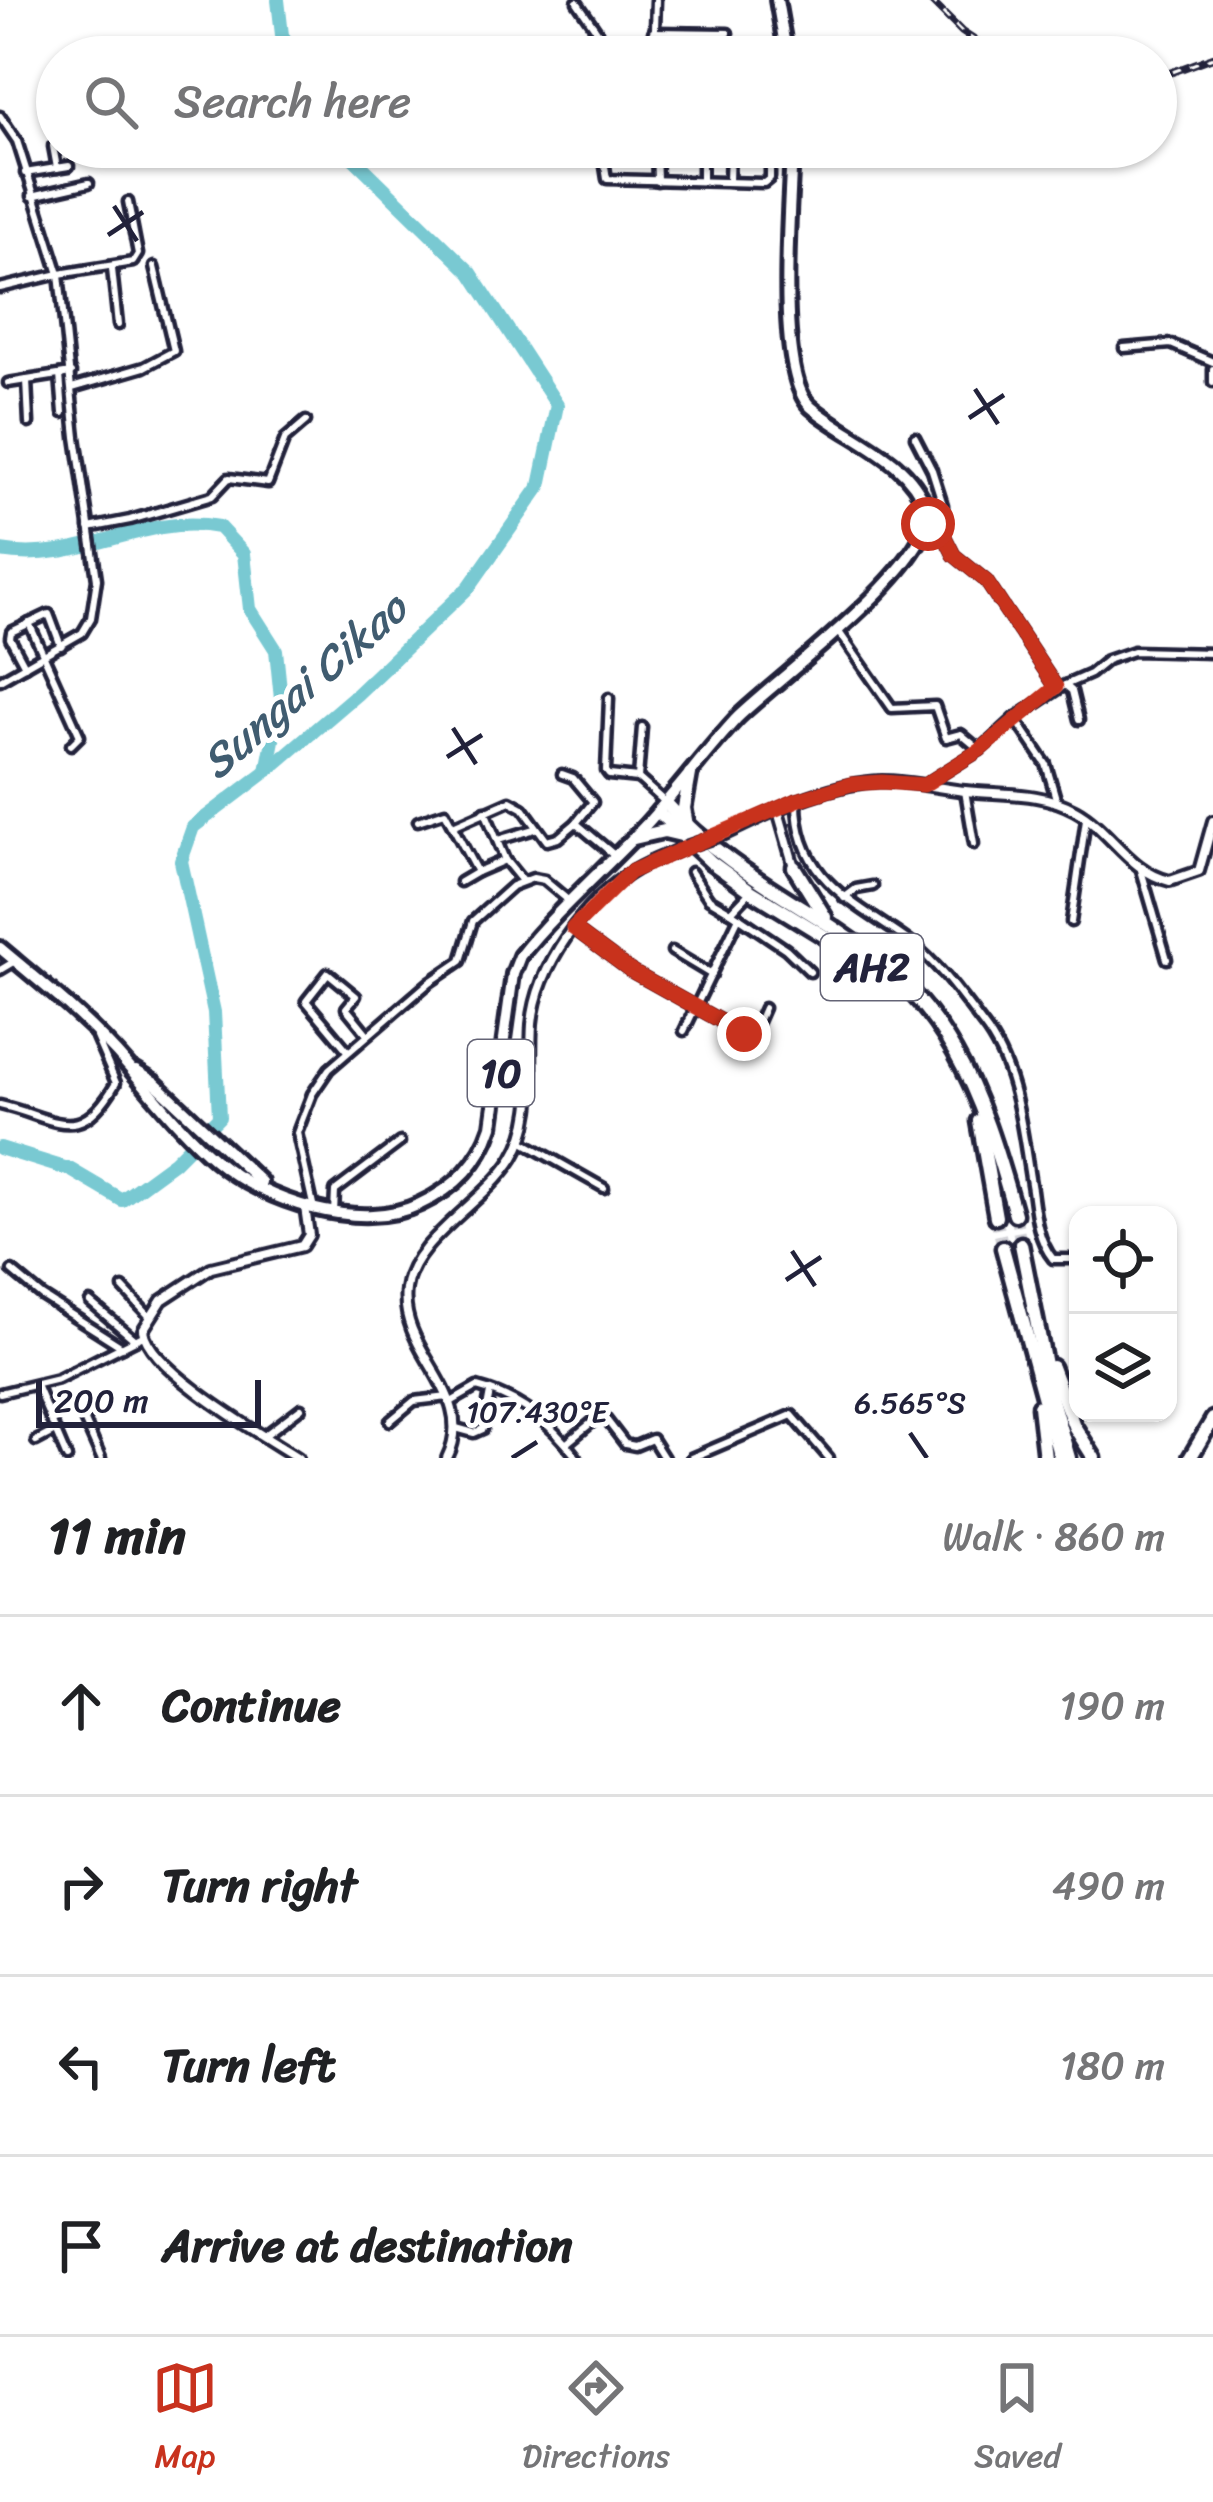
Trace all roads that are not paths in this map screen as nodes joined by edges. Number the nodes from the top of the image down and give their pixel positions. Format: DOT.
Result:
graph roads {
  1 [pos="656,0"];
  2 [pos="774,0"];
  3 [pos="577,2"];
  4 [pos="653,32"];
  5 [pos="728,33"];
  6 [pos="598,36"];
  7 [pos="653,36"];
  8 [pos="783,36"];
  9 [pos="0,116"];
  10 [pos="57,168"];
  11 [pos="604,168"];
  12 [pos="657,168"];
  13 [pos="702,168"];
  14 [pos="729,168"];
  15 [pos="769,168"];
  16 [pos="791,168"];
  17 [pos="25,173"];
  18 [pos="657,181"];
  19 [pos="702,181"];
  20 [pos="729,182"];
  21 [pos="88,183"];
  22 [pos="32,196"];
  23 [pos="128,202"];
  24 [pos="112,267"];
  25 [pos="154,267"];
  26 [pos="59,274"];
  27 [pos="0,288"];
  28 [pos="118,325"];
  29 [pos="1124,348"];
  30 [pos="1213,366"];
  31 [pos="71,373"];
  32 [pos="60,375"];
  33 [pos="26,380"];
  34 [pos="1213,382"];
  35 [pos="8,383"];
  36 [pos="72,388"];
  37 [pos="63,413"];
  38 [pos="306,421"];
  39 [pos="29,423"];
  40 [pos="915,437"];
  41 [pos="928,524"];
  42 [pos="90,532"];
  43 [pos="943,533"];
  44 [pos="28,623"];
  45 [pos="839,632"];
  46 [pos="61,646"];
  47 [pos="1213,653"];
  48 [pos="44,655"];
  49 [pos="26,666"];
  50 [pos="0,680"];
  51 [pos="1061,686"];
  52 [pos="609,698"];
  53 [pos="1015,718"];
  54 [pos="1079,720"];
  55 [pos="642,727"];
  56 [pos="70,745"];
  57 [pos="980,750"];
  58 [pos="562,774"];
  59 [pos="691,774"];
  60 [pos="638,778"];
  61 [pos="924,785"];
  62 [pos="965,791"];
  63 [pos="797,800"];
  64 [pos="1057,802"];
  65 [pos="662,808"];
  66 [pos="484,811"];
  67 [pos="778,811"];
  68 [pos="1086,818"];
  69 [pos="418,821"];
  70 [pos="1213,821"];
  71 [pos="576,823"];
  72 [pos="453,826"];
  73 [pos="536,829"];
  74 [pos="685,837"];
  75 [pos="634,838"];
  76 [pos="498,840"];
  77 [pos="974,844"];
  78 [pos="616,857"];
  79 [pos="505,860"];
  80 [pos="794,867"];
  81 [pos="1141,870"];
  82 [pos="477,872"];
  83 [pos="691,872"];
  84 [pos="522,881"];
  85 [pos="460,882"];
  86 [pos="873,886"];
  87 [pos="757,887"];
  88 [pos="843,900"];
  89 [pos="572,903"];
  90 [pos="735,915"];
  91 [pos="1071,922"];
  92 [pos="573,928"];
  93 [pos="840,932"];
  94 [pos="0,948"];
  95 [pos="672,951"];
  96 [pos="1167,959"];
  97 [pos="15,961"];
  98 [pos="0,970"];
  99 [pos="810,971"];
  100 [pos="712,975"];
  101 [pos="697,1006"];
  102 [pos="764,1008"];
  103 [pos="684,1031"];
  104 [pos="95,1034"];
  105 [pos="368,1035"];
  106 [pos="348,1051"];
  107 [pos="0,1105"];
  108 [pos="174,1111"];
  109 [pos="521,1141"];
  110 [pos="400,1142"];
  111 [pos="604,1188"];
  112 [pos="271,1192"];
  113 [pos="319,1210"];
  114 [pos="1015,1214"];
  115 [pos="996,1217"];
  116 [pos="310,1223"];
  117 [pos="1021,1244"];
  118 [pos="1004,1248"];
  119 [pos="1069,1259"];
  120 [pos="12,1271"];
  121 [pos="123,1288"];
  122 [pos="90,1302"];
  123 [pos="149,1316"];
  124 [pos="1038,1326"];
  125 [pos="139,1338"];
  126 [pos="122,1347"];
  127 [pos="1034,1367"];
  128 [pos="36,1385"];
  129 [pos="490,1391"];
  130 [pos="0,1393"];
  131 [pos="449,1400"];
  132 [pos="100,1406"];
  133 [pos="301,1408"];
  134 [pos="1213,1419"];
  135 [pos="389,1421"];
  136 [pos="456,1428"];
  137 [pos="53,1432"];
  138 [pos="264,1436"];
  139 [pos="36,1441"];
  140 [pos="566,1443"];
  141 [pos="67,1458"];
  142 [pos="101,1458"];
  143 [pos="298,1458"];
  144 [pos="447,1458"];
  145 [pos="577,1458"];
  146 [pos="664,1458"];
  147 [pos="692,1458"];
  148 [pos="829,1458"];
  149 [pos="1046,1458"];
  150 [pos="1065,1458"];
  151 [pos="1094,1458"];
  152 [pos="1190,1458"];
  1 -- 4 [label="street"];
  2 -- 8 [label="highway"];
  3 -- 6 [label="street"];
  4 -- 5 [label="street"];
  4 -- 7 [label="street"];
  9 -- 17 [label="street"];
  10 -- 17 [label="street"];
  11 -- 18 [label="street"];
  12 -- 18 [label="street"];
  13 -- 19 [label="street"];
  14 -- 20 [label="street"];
  15 -- 20 [label="street"];
  16 -- 41 [label="highway"];
  17 -- 22 [label="street"];
  18 -- 19 [label="street"];
  19 -- 20 [label="street"];
  21 -- 22 [label="street"];
  22 -- 26 [label="street"];
  23 -- 24 [label="street"];
  24 -- 26 [label="street"];
  24 -- 28 [label="street"];
  25 -- 36 [label="street"];
  26 -- 27 [label="street"];
  26 -- 31 [label="street"];
  29 -- 30 [label="street"];
  30 -- 34 [label="street"];
  31 -- 32 [label="street"];
  31 -- 36 [label="street"];
  32 -- 33 [label="street"];
  32 -- 37 [label="street"];
  33 -- 35 [label="street"];
  33 -- 39 [label="street"];
  36 -- 42 [label="street"];
  38 -- 42 [label="street"];
  40 -- 43 [label="street"];
  41 -- 43 [label="street"];
  41 -- 45 [label="highway, 10"];
  42 -- 46 [label="street"];
  43 -- 51 [label="street"];
  44 -- 46 [label="street"];
  44 -- 48 [label="street"];
  44 -- 49 [label="street"];
  45 -- 57 [label="street"];
  45 -- 59 [label="highway, 10"];
  46 -- 48 [label="street"];
  47 -- 51 [label="street"];
  48 -- 49 [label="street"];
  48 -- 56 [label="street"];
  49 -- 50 [label="street"];
  51 -- 53 [label="street"];
  51 -- 54 [label="street"];
  52 -- 60 [label="street"];
  53 -- 57 [label="street"];
  53 -- 64 [label="street"];
  55 -- 60 [label="street"];
  57 -- 61 [label="street"];
  58 -- 71 [label="street"];
  59 -- 65 [label="highway, 10"];
  59 -- 74 [label="highway"];
  60 -- 65 [label="street"];
  61 -- 62 [label="street"];
  61 -- 63 [label="street"];
  62 -- 64 [label="street"];
  62 -- 77 [label="street"];
  63 -- 67 [label="street"];
  63 -- 88 [label="street"];
  64 -- 68 [label="street"];
  65 -- 74 [label="highway, AH2"];
  65 -- 75 [label="highway, 10"];
  66 -- 72 [label="street"];
  66 -- 73 [label="street"];
  66 -- 76 [label="street"];
  67 -- 74 [label="street, bridge"];
  67 -- 80 [label="street"];
  68 -- 81 [label="street"];
  68 -- 91 [label="street"];
  69 -- 72 [label="street"];
  70 -- 81 [label="street"];
  71 -- 73 [label="street"];
  71 -- 78 [label="street"];
  72 -- 82 [label="street"];
  73 -- 76 [label="street"];
  74 -- 75 [label="highway"];
  74 -- 87 [label="highway, AH2"];
  74 -- 92 [label="street"];
  75 -- 78 [label="highway, 10"];
  76 -- 79 [label="street"];
  78 -- 89 [label="highway, 10"];
  79 -- 82 [label="street"];
  79 -- 84 [label="street"];
  80 -- 87 [label="highway"];
  80 -- 93 [label="highway"];
  81 -- 96 [label="street"];
  82 -- 85 [label="street"];
  83 -- 90 [label="street"];
  84 -- 89 [label="street"];
  84 -- 105 [label="street"];
  86 -- 88 [label="street"];
  87 -- 90 [label="street"];
  87 -- 93 [label="highway"];
  87 -- 115 [label="highway, AH2"];
  88 -- 119 [label="street"];
  89 -- 113 [label="highway, 10"];
  90 -- 99 [label="street"];
  90 -- 100 [label="street"];
  92 -- 101 [label="street"];
  92 -- 109 [label="street"];
  93 -- 114 [label="highway"];
  94 -- 97 [label="highway, 10"];
  95 -- 100 [label="street"];
  97 -- 98 [label="street"];
  97 -- 104 [label="highway, 10"];
  100 -- 101 [label="street"];
  101 -- 102 [label="street"];
  101 -- 103 [label="street"];
  104 -- 107 [label="street"];
  104 -- 108 [label="highway, 10"];
  105 -- 106 [label="street"];
  105 -- 106 [label="street"];
  106 -- 113 [label="street"];
  108 -- 112 [label="highway, 10"];
  108 -- 112 [label="highway, 10"];
  109 -- 111 [label="street"];
  109 -- 131 [label="street"];
  110 -- 113 [label="street"];
  112 -- 113 [label="highway, 10"];
  113 -- 116 [label="street"];
  113 -- 116 [label="street"];
  116 -- 123 [label="street"];
  117 -- 124 [label="highway"];
  118 -- 127 [label="highway"];
  120 -- 126 [label="street"];
  121 -- 123 [label="street"];
  122 -- 125 [label="street"];
  123 -- 125 [label="street"];
  124 -- 150 [label="highway"];
  124 -- 151 [label="highway"];
  125 -- 126 [label="street"];
  125 -- 138 [label="street"];
  126 -- 128 [label="street"];
  127 -- 149 [label="highway"];
  127 -- 150 [label="highway"];
  128 -- 130 [label="street"];
  128 -- 137 [label="street"];
  129 -- 131 [label="street"];
  129 -- 136 [label="street"];
  129 -- 140 [label="street"];
  131 -- 135 [label="street"];
  131 -- 136 [label="street"];
  132 -- 142 [label="street"];
  133 -- 138 [label="street"];
  134 -- 152 [label="highway"];
  136 -- 144 [label="street"];
  137 -- 139 [label="street"];
  137 -- 141 [label="street"];
  138 -- 143 [label="street"];
  140 -- 145 [label="street"];
  140 -- 146 [label="street"];
  147 -- 148 [label="street"];
}
